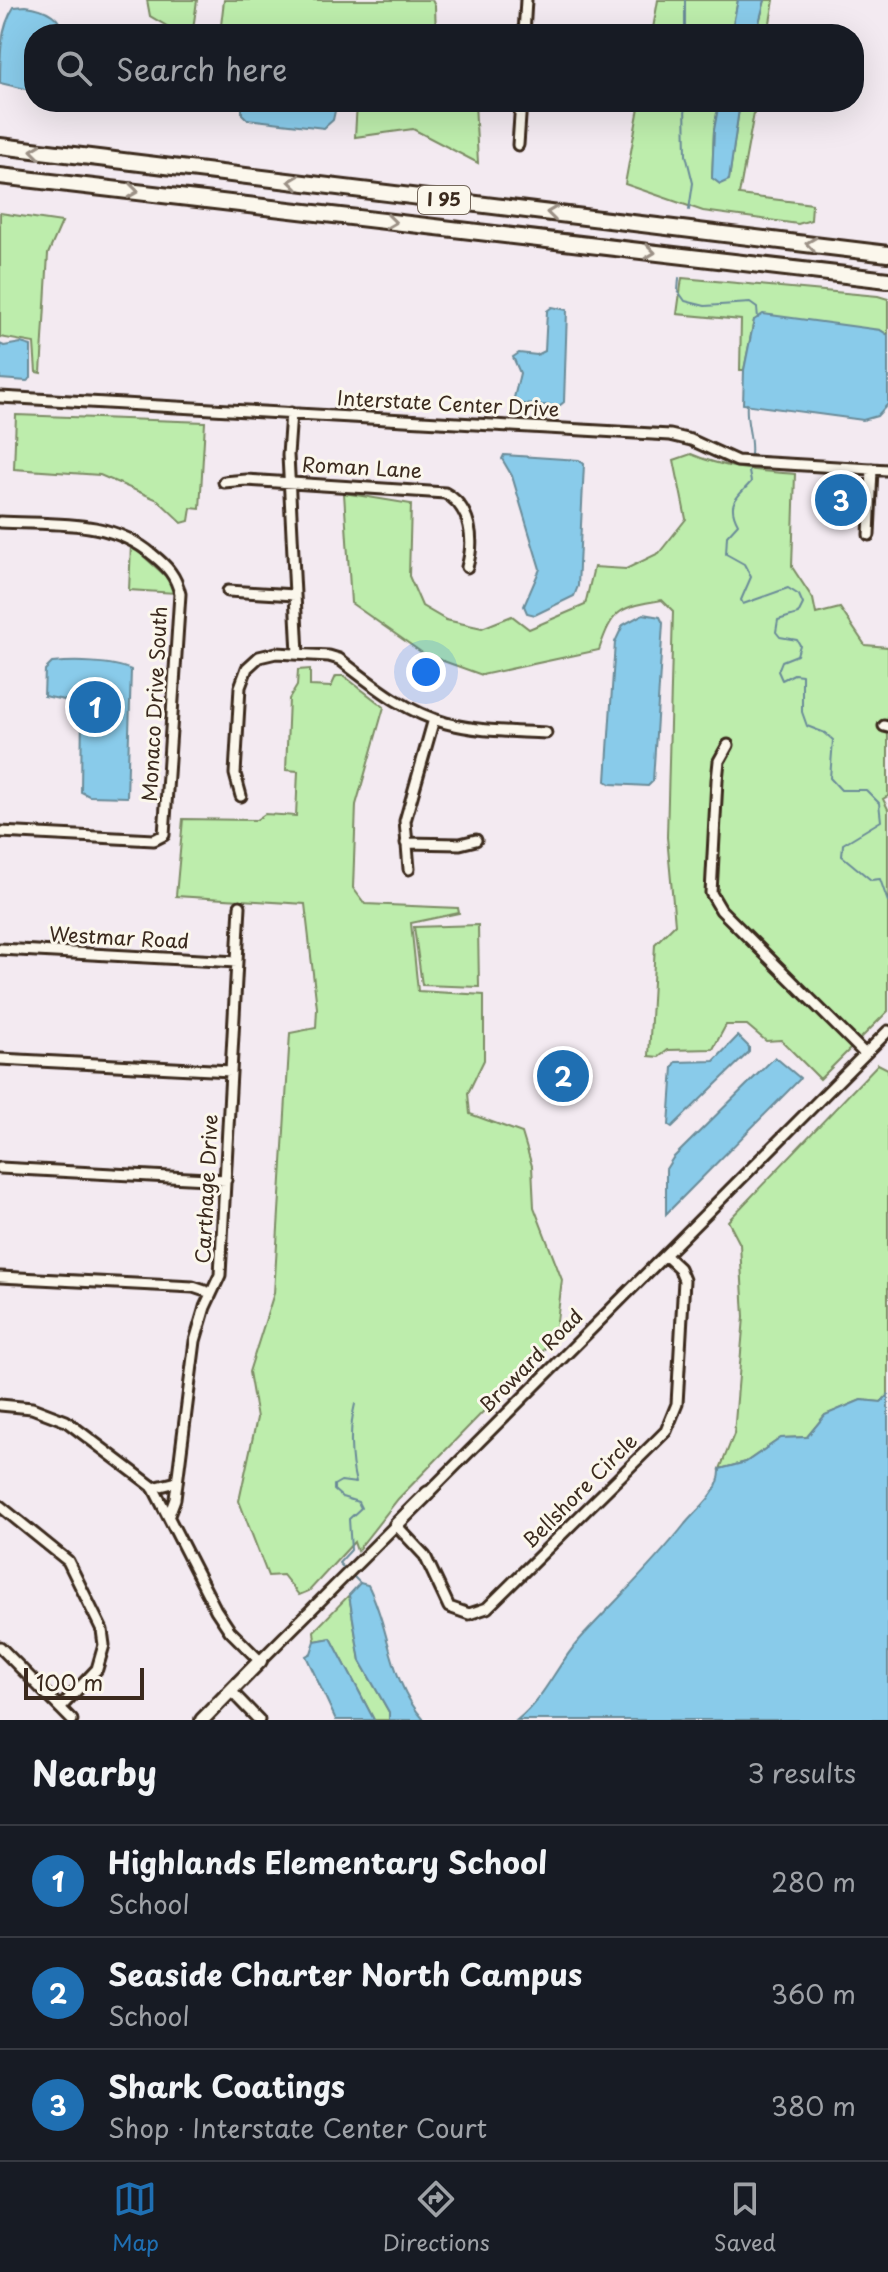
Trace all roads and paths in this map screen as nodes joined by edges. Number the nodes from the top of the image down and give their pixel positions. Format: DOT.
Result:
graph roads {
  1 [pos="526,0"];
  2 [pos="525,24"];
  3 [pos="520,112"];
  4 [pos="518,145"];
  5 [pos="0,146"];
  6 [pos="0,176"];
  7 [pos="888,254"];
  8 [pos="888,280"];
  9 [pos="0,397"];
  10 [pos="291,413"];
  11 [pos="872,469"];
  12 [pos="888,470"];
  13 [pos="224,482"];
  14 [pos="289,482"];
  15 [pos="0,522"];
  16 [pos="869,535"];
  17 [pos="467,567"];
  18 [pos="228,591"];
  19 [pos="295,595"];
  20 [pos="298,654"];
  21 [pos="434,719"];
  22 [pos="546,733"];
  23 [pos="728,745"];
  24 [pos="241,796"];
  25 [pos="0,832"];
  26 [pos="476,840"];
  27 [pos="406,843"];
  28 [pos="409,869"];
  29 [pos="240,906"];
  30 [pos="0,949"];
  31 [pos="237,962"];
  32 [pos="888,1031"];
  33 [pos="865,1054"];
  34 [pos="0,1059"];
  35 [pos="231,1071"];
  36 [pos="0,1168"];
  37 [pos="226,1180"];
  38 [pos="665,1255"];
  39 [pos="0,1277"];
  40 [pos="211,1293"];
  41 [pos="0,1405"];
  42 [pos="177,1482"];
  43 [pos="153,1488"];
  44 [pos="428,1493"];
  45 [pos="0,1506"];
  46 [pos="169,1515"];
  47 [pos="396,1525"];
  48 [pos="0,1647"];
  49 [pos="260,1661"];
  50 [pos="231,1691"];
  51 [pos="60,1708"];
  52 [pos="72,1720"];
  53 [pos="202,1720"];
  54 [pos="259,1720"];
  1 -- 2 [label="street"];
  3 -- 4 [label="street"];
  7 -- 5 [label="highway, I 95, one-way"];
  6 -- 8 [label="highway, I 95, one-way"];
  9 -- 10 [label="street, Interstate Center Drive"];
  10 -- 11 [label="street, Interstate Center Drive"];
  10 -- 14 [label="street"];
  11 -- 12 [label="street, Interstate Center Drive"];
  11 -- 16 [label="street"];
  13 -- 14 [label="street, Roman Lane"];
  14 -- 17 [label="street, Roman Lane"];
  14 -- 19 [label="street"];
  15 -- 25 [label="street, Monaco Drive South"];
  18 -- 19 [label="street"];
  19 -- 20 [label="street"];
  20 -- 21 [label="street"];
  20 -- 24 [label="street"];
  21 -- 22 [label="street"];
  21 -- 27 [label="street"];
  23 -- 33 [label="street"];
  26 -- 27 [label="street"];
  27 -- 28 [label="street"];
  29 -- 31 [label="street, Carthage Drive"];
  30 -- 31 [label="street, Westmar Road"];
  31 -- 35 [label="street, Carthage Drive"];
  32 -- 33 [label="street, Broward Road"];
  33 -- 38 [label="street, Broward Road"];
  34 -- 35 [label="street"];
  35 -- 37 [label="street, Carthage Drive"];
  36 -- 37 [label="street"];
  37 -- 40 [label="street, Carthage Drive"];
  38 -- 44 [label="street, Broward Road"];
  38 -- 47 [label="street, Bellshore Circle"];
  39 -- 40 [label="street"];
  40 -- 42 [label="street, Carthage Drive"];
  41 -- 43 [label="street"];
  42 -- 43 [label="street"];
  42 -- 46 [label="street, Carthage Drive"];
  43 -- 46 [label="street"];
  44 -- 47 [label="main road, Broward Road"];
  45 -- 51 [label="street"];
  46 -- 49 [label="street"];
  47 -- 49 [label="street, Broward Road"];
  48 -- 51 [label="street"];
  49 -- 50 [label="main road, Broward Road"];
  50 -- 53 [label="main road, Broward Road"];
  50 -- 54 [label="street"];
  51 -- 52 [label="street"];
}
